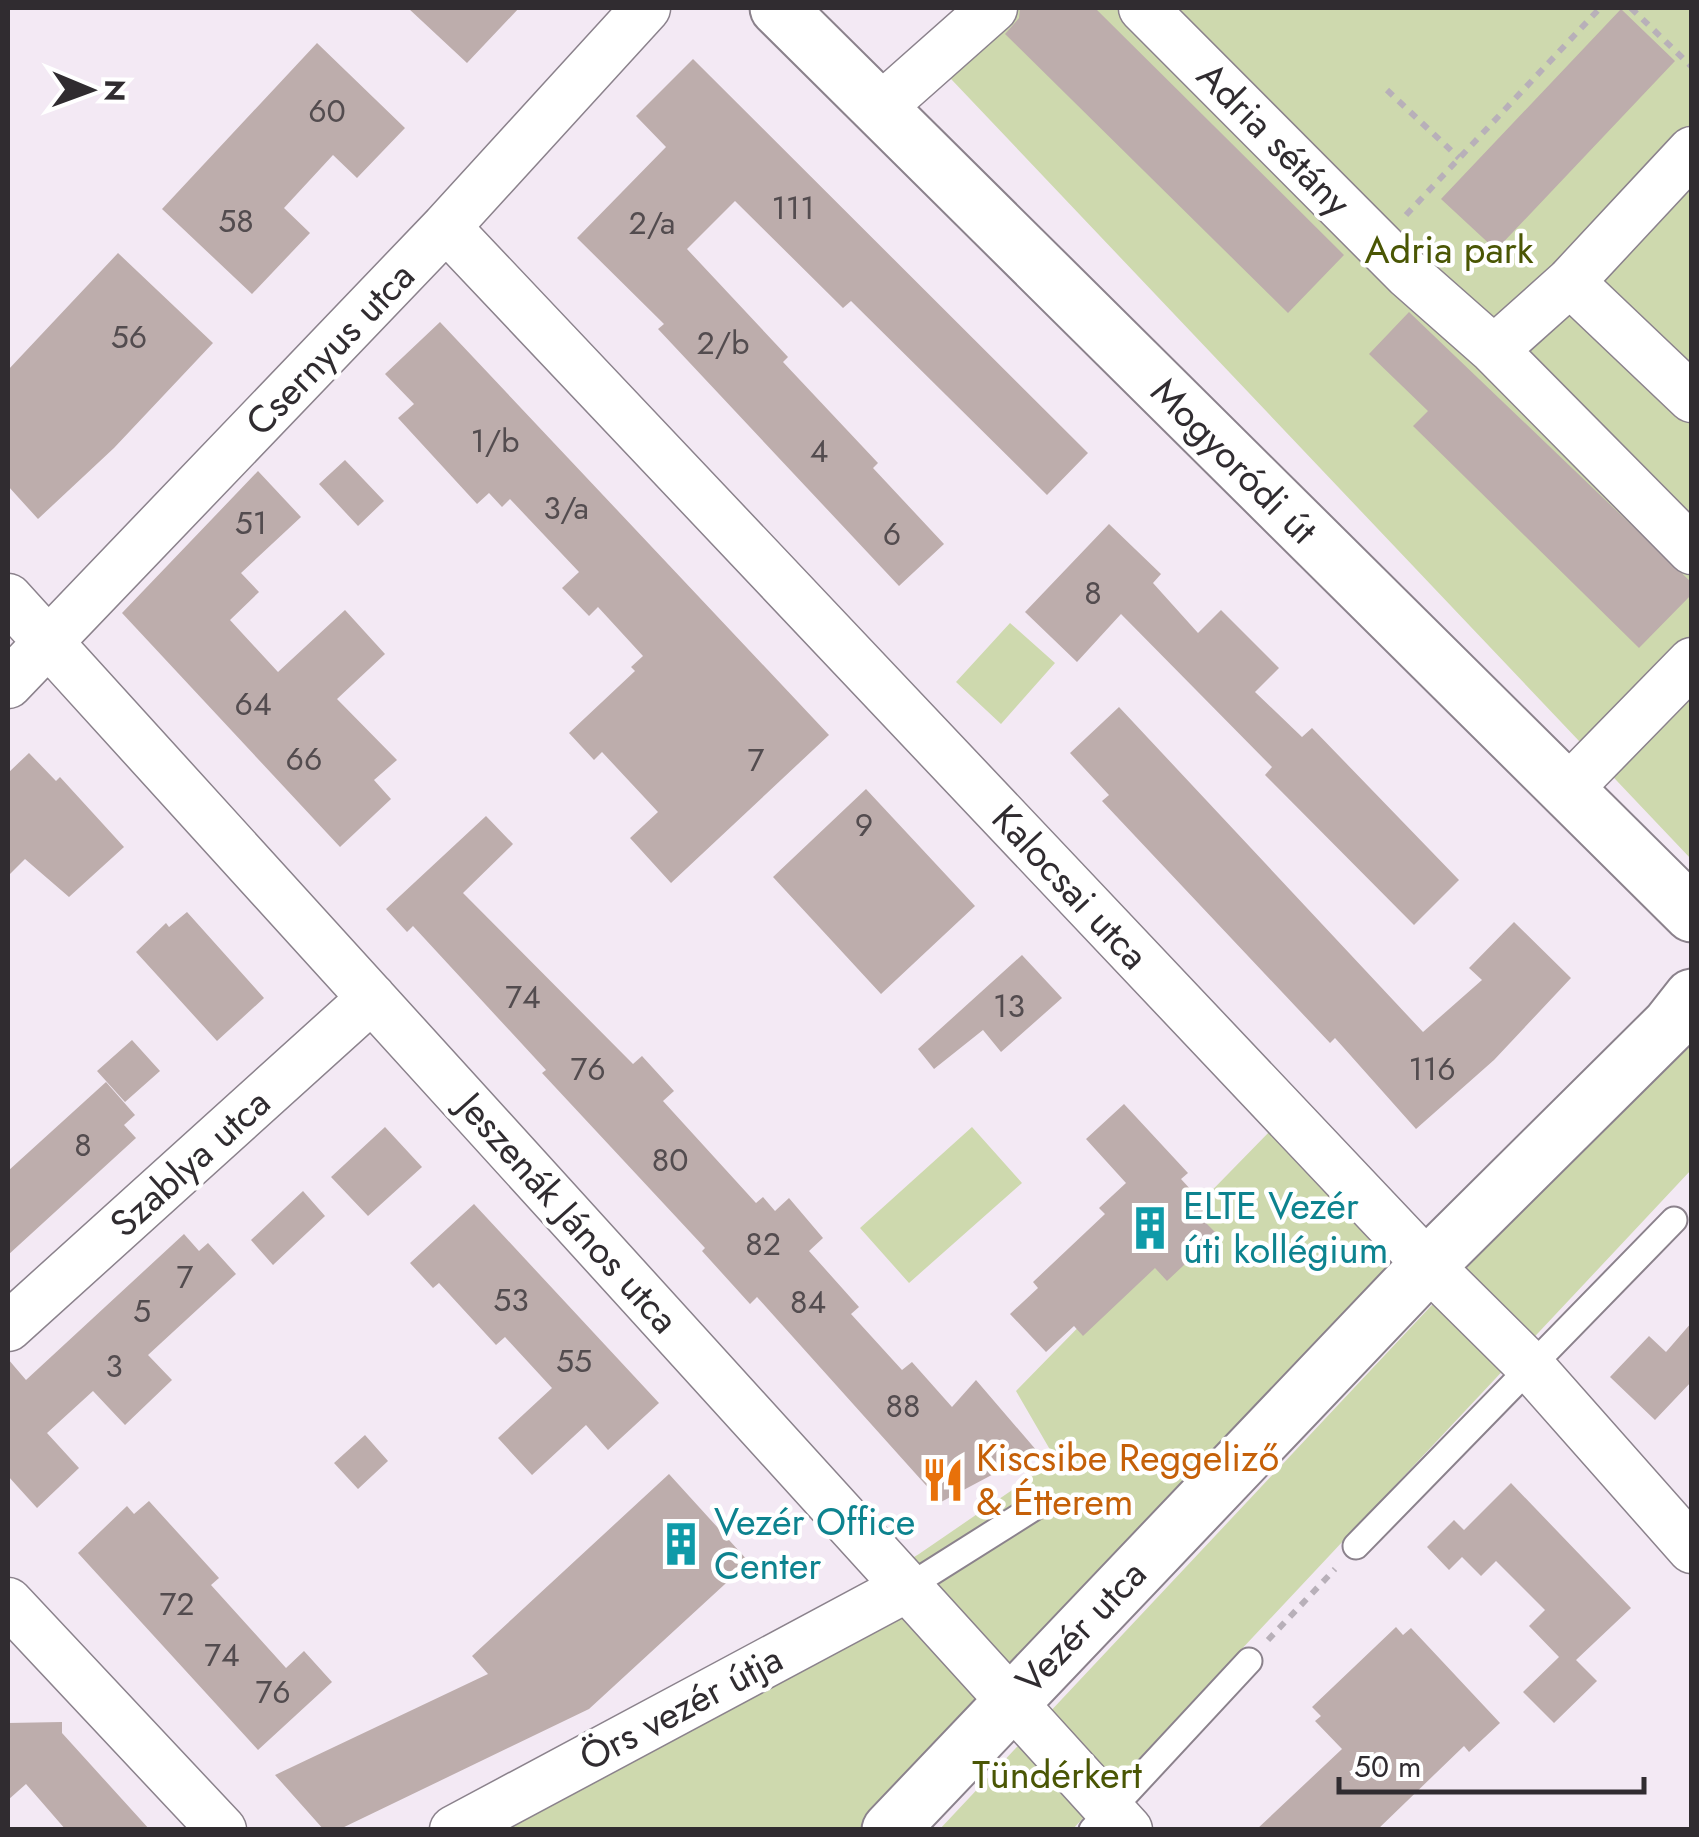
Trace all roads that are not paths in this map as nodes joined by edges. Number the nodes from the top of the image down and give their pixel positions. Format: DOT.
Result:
graph roads {
  1 [pos="646,8"];
  2 [pos="778,8"];
  3 [pos="993,8"];
  4 [pos="1143,8"];
  5 [pos="879,109"];
  6 [pos="1692,151"];
  7 [pos="446,228"];
  8 [pos="1570,282"];
  9 [pos="1494,350"];
  10 [pos="1692,398"];
  11 [pos="1692,550"];
  12 [pos="8,598"];
  13 [pos="48,643"];
  14 [pos="1692,662"];
  15 [pos="8,684"];
  16 [pos="1566,790"];
  17 [pos="1692,914"];
  18 [pos="1692,997"];
  19 [pos="372,998"];
  20 [pos="1674,1220"];
  21 [pos="1428,1265"];
  22 [pos="8,1327"];
  23 [pos="1529,1365"];
  24 [pos="1038,1506"];
  25 [pos="1356,1546"];
  26 [pos="1692,1549"];
  27 [pos="908,1587"];
  28 [pos="8,1602"];
  29 [pos="1248,1661"];
  30 [pos="1012,1700"];
  31 [pos="1110,1823"];
  32 [pos="222,1830"];
  33 [pos="454,1830"];
  34 [pos="890,1830"];
  1 -- 7 [label="street, Csernyus utca"];
  2 -- 5 [label="street, Mogyoródi út"];
  3 -- 5 [label="street"];
  4 -- 9 [label="street, Adria sétány"];
  5 -- 16 [label="street, Mogyoródi út"];
  6 -- 8 [label="street"];
  7 -- 13 [label="street, Csernyus utca"];
  7 -- 21 [label="street, Kalocsai utca"];
  8 -- 9 [label="street"];
  8 -- 10 [label="street"];
  9 -- 11 [label="street, Adria sétány"];
  12 -- 13 [label="street, Jeszenák János utca"];
  13 -- 15 [label="street, Csernyus utca"];
  13 -- 19 [label="street, Jeszenák János utca"];
  14 -- 16 [label="street"];
  16 -- 17 [label="street, Mogyoródi út"];
  18 -- 21 [label="street, Vezér utca"];
  19 -- 22 [label="street, Szablya utca"];
  19 -- 27 [label="street, Jeszenák János utca"];
  20 -- 23 [label="lane"];
  21 -- 23 [label="street, Kalocsai utca"];
  21 -- 30 [label="street, Vezér utca"];
  23 -- 25 [label="lane"];
  23 -- 26 [label="street, Kalocsai utca"];
  24 -- 27 [label="lane"];
  27 -- 30 [label="street, Jeszenák János utca"];
  27 -- 33 [label="street, Örs vezér útja"];
  28 -- 32 [label="street"];
  29 -- 31 [label="lane"];
  30 -- 31 [label="street, Jeszenák János utca"];
  30 -- 34 [label="street, Vezér utca"];
}
